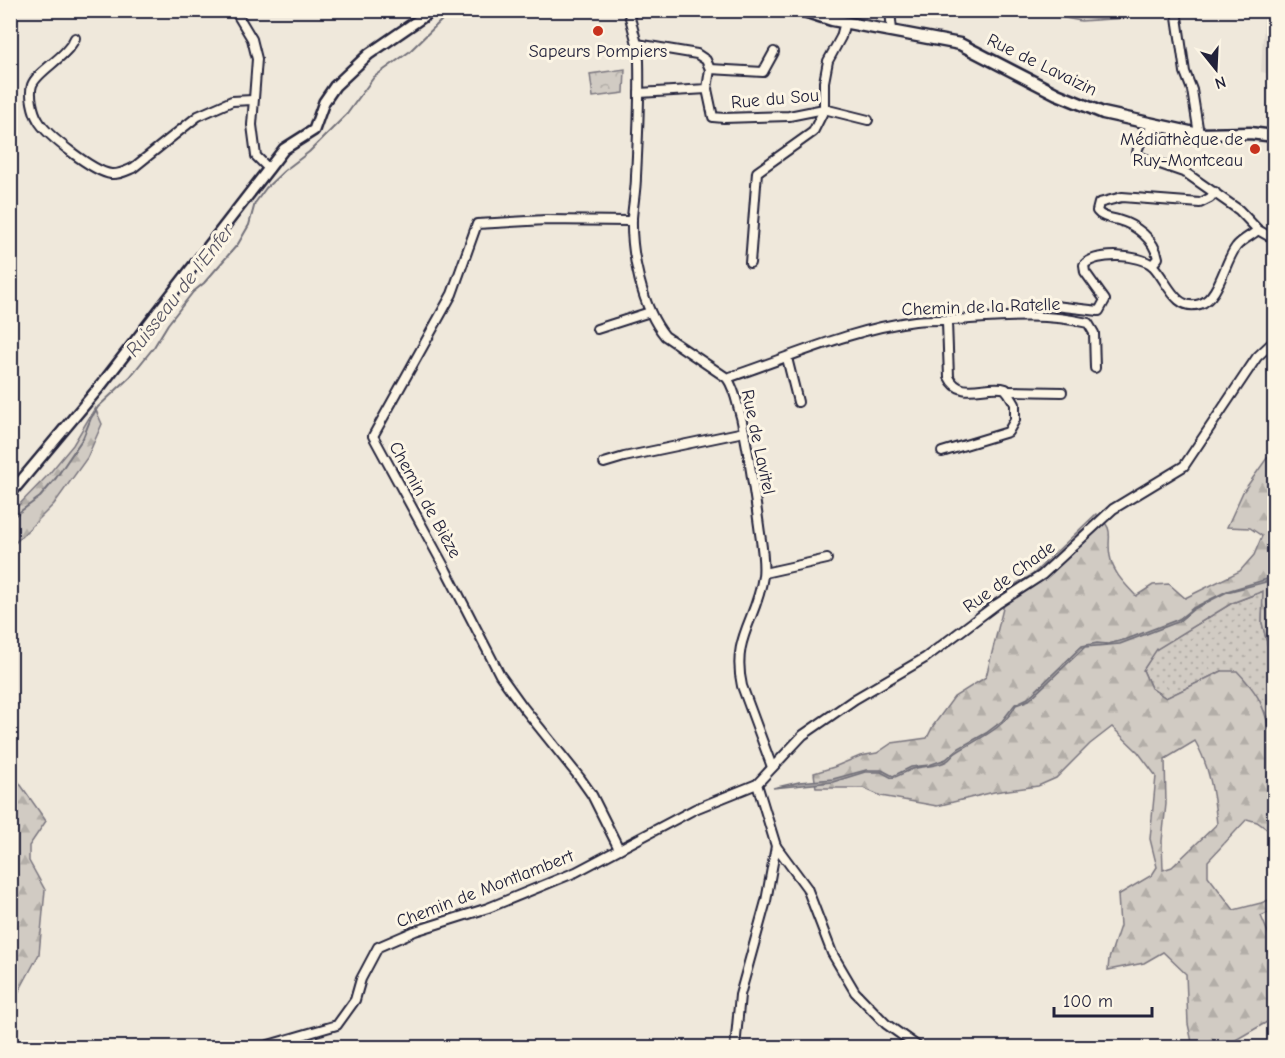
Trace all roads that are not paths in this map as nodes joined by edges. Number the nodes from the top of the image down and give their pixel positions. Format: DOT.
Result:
graph roads {
  1 [pos="433,10"];
  2 [pos="628,10"];
  3 [pos="801,10"];
  4 [pos="890,10"];
  5 [pos="1176,10"];
  6 [pos="237,14"];
  7 [pos="845,22"];
  8 [pos="892,31"];
  9 [pos="75,38"];
  10 [pos="637,44"];
  11 [pos="774,52"];
  12 [pos="710,69"];
  13 [pos="707,88"];
  14 [pos="639,93"];
  15 [pos="253,100"];
  16 [pos="824,109"];
  17 [pos="868,120"];
  18 [pos="1153,125"];
  19 [pos="1199,134"];
  20 [pos="1275,136"];
  21 [pos="269,169"];
  22 [pos="1215,192"];
  23 [pos="632,219"];
  24 [pos="1258,230"];
  25 [pos="1275,239"];
  26 [pos="750,262"];
  27 [pos="1152,265"];
  28 [pos="1055,306"];
  29 [pos="650,312"];
  30 [pos="947,322"];
  31 [pos="597,328"];
  32 [pos="1275,341"];
  33 [pos="787,358"];
  34 [pos="1095,368"];
  35 [pos="727,378"];
  36 [pos="1007,391"];
  37 [pos="1062,392"];
  38 [pos="798,402"];
  39 [pos="744,432"];
  40 [pos="942,452"];
  41 [pos="604,464"];
  42 [pos="10,494"];
  43 [pos="827,559"];
  44 [pos="764,573"];
  45 [pos="772,766"];
  46 [pos="757,784"];
  47 [pos="776,846"];
  48 [pos="619,849"];
  49 [pos="258,1047"];
  50 [pos="735,1047"];
  51 [pos="920,1047"];
  1 -- 21 [label="street"];
  2 -- 10 [label="street, Rue de Lavitel"];
  3 -- 7 [label="main road, Rue de Lavaizin"];
  4 -- 8 [label="street"];
  5 -- 19 [label="street"];
  6 -- 15 [label="street"];
  7 -- 8 [label="main road, Rue de Lavaizin"];
  7 -- 16 [label="street"];
  8 -- 18 [label="main road, Rue de Lavaizin"];
  9 -- 15 [label="street"];
  10 -- 12 [label="street"];
  10 -- 14 [label="street, Rue de Lavitel"];
  11 -- 12 [label="street"];
  12 -- 13 [label="street, Rue du Sou"];
  13 -- 14 [label="street, Rue du Sou"];
  13 -- 16 [label="street, Rue du Sou"];
  14 -- 23 [label="street, Rue de Lavitel"];
  15 -- 21 [label="street"];
  16 -- 17 [label="street, Rue du Sou"];
  16 -- 26 [label="street"];
  18 -- 19 [label="main road, Rue de Lavaizin"];
  18 -- 22 [label="street"];
  19 -- 20 [label="main road, Rue de Lavaizin"];
  21 -- 42 [label="street"];
  22 -- 24 [label="street"];
  22 -- 27 [label="street"];
  23 -- 29 [label="street, Rue de Lavitel"];
  23 -- 48 [label="street, Chemin de Bièze"];
  24 -- 25 [label="street"];
  24 -- 27 [label="street"];
  27 -- 28 [label="street"];
  29 -- 31 [label="street"];
  29 -- 35 [label="street, Rue de Lavitel"];
  30 -- 33 [label="street, Chemin de la Ratelle"];
  30 -- 34 [label="street, Chemin de la Ratelle"];
  30 -- 36 [label="street"];
  32 -- 45 [label="street, Rue de Chade"];
  33 -- 35 [label="street, Chemin de la Ratelle"];
  33 -- 38 [label="street"];
  35 -- 39 [label="street, Rue de Lavitel"];
  36 -- 37 [label="street"];
  36 -- 40 [label="street"];
  39 -- 41 [label="street"];
  39 -- 44 [label="street, Rue de Lavitel"];
  43 -- 44 [label="street"];
  44 -- 45 [label="street, Rue de Lavitel"];
  45 -- 46 [label="street, Rue de Chade"];
  46 -- 47 [label="street"];
  46 -- 48 [label="street, Chemin de Montlambert"];
  47 -- 50 [label="street"];
  47 -- 51 [label="street"];
  48 -- 49 [label="street, Chemin de Montlambert"];
}
